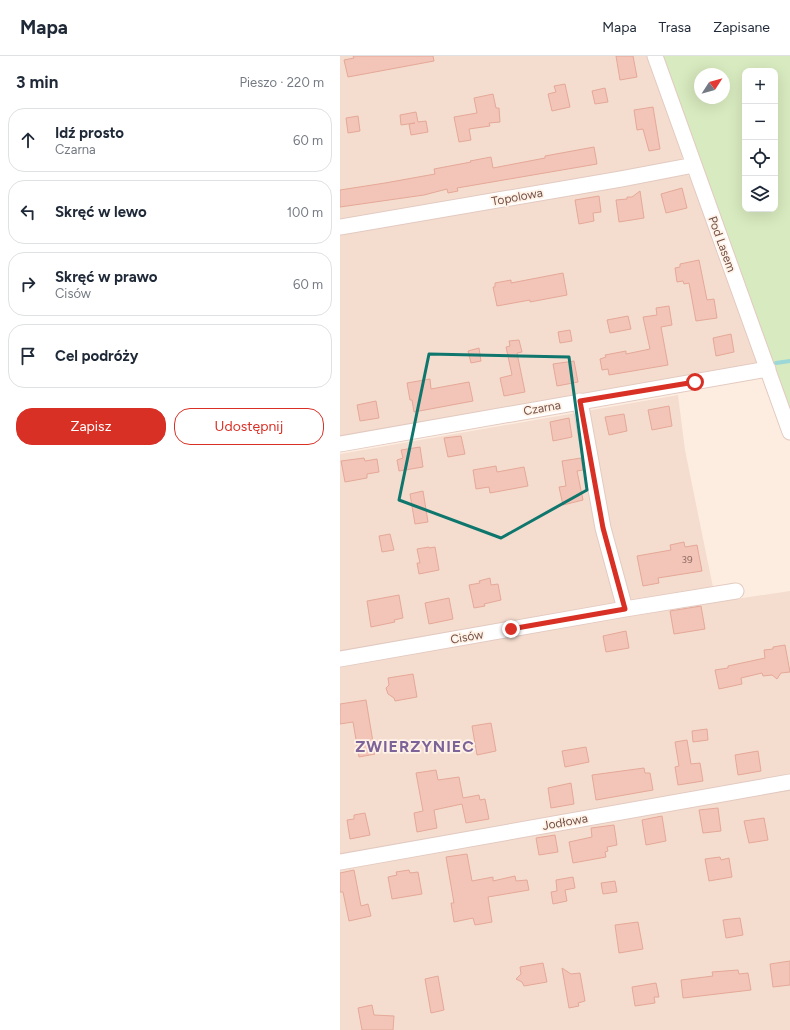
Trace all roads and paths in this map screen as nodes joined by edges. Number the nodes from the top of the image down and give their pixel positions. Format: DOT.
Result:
graph roads {
  1 [pos="655,56"];
  2 [pos="694,165"];
  3 [pos="340,227"];
  4 [pos="768,369"];
  5 [pos="580,401"];
  6 [pos="790,432"];
  7 [pos="340,444"];
  8 [pos="736,591"];
  9 [pos="625,609"];
  10 [pos="340,659"];
  11 [pos="790,782"];
  12 [pos="340,862"];
  1 -- 2 [label="street, Pod Lasem"];
  2 -- 3 [label="street, Topolowa"];
  2 -- 4 [label="street, Pod Lasem"];
  4 -- 5 [label="street, Czarna"];
  4 -- 6 [label="street, Pod Lasem"];
  5 -- 7 [label="street, Czarna"];
  5 -- 9 [label="street"];
  8 -- 9 [label="street, Cisów"];
  9 -- 10 [label="street, Cisów"];
  11 -- 12 [label="street, Jodłowa"];
}
